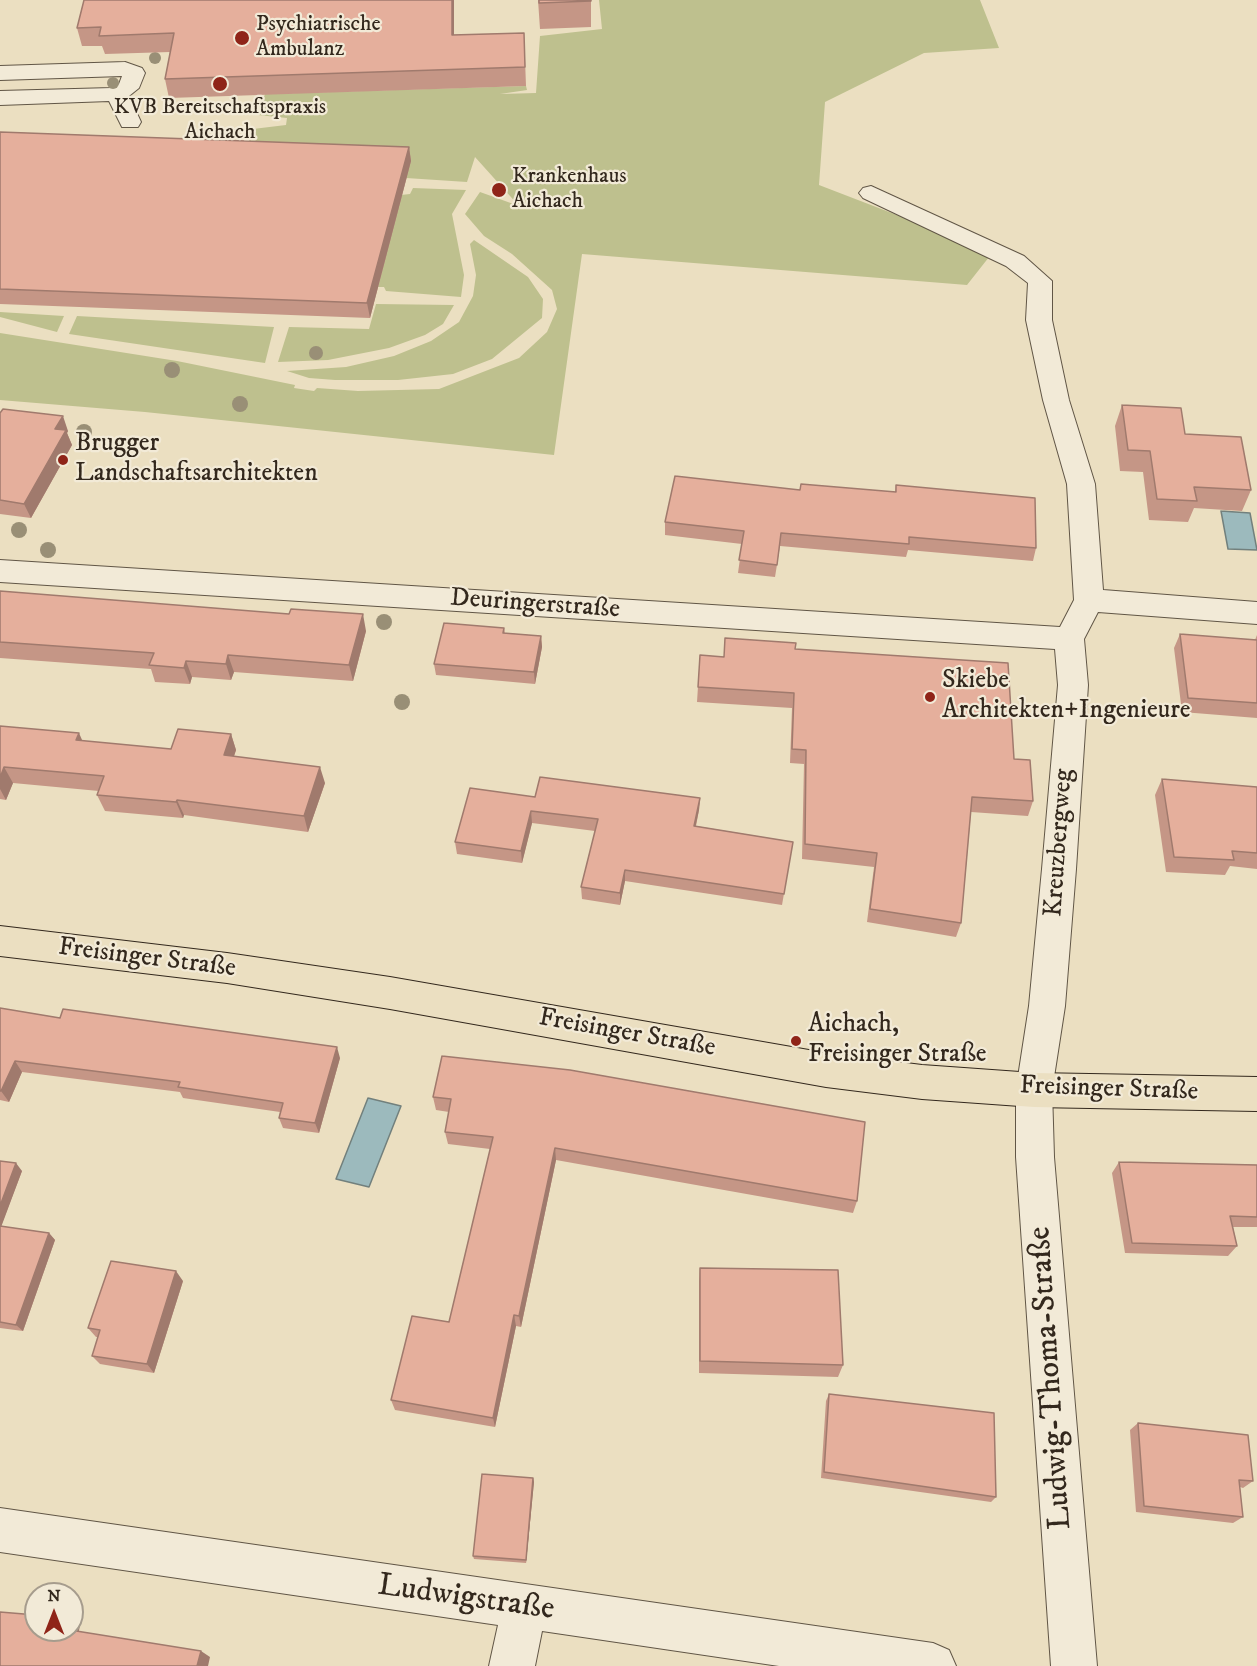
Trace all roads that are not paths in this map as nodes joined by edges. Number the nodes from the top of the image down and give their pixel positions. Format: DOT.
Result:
graph roads {
  1 [pos="36,72"];
  2 [pos="0,73"];
  3 [pos="117,94"];
  4 [pos="0,98"];
  5 [pos="22,98"];
  6 [pos="130,122"];
  7 [pos="871,193"];
  8 [pos="0,572"];
  9 [pos="1089,600"];
  10 [pos="1257,614"];
  11 [pos="1069,639"];
  12 [pos="0,940"];
  13 [pos="1034,1090"];
  14 [pos="1257,1094"];
  15 [pos="0,1530"];
  16 [pos="524,1608"];
  17 [pos="512,1666"];
  18 [pos="933,1666"];
  19 [pos="1074,1666"];
  1 -- 2 [label="street"];
  1 -- 3 [label="street"];
  1 -- 5 [label="street"];
  3 -- 5 [label="street"];
  3 -- 6 [label="street"];
  4 -- 5 [label="street"];
  7 -- 9 [label="street"];
  8 -- 11 [label="street, Deuringerstraße"];
  9 -- 10 [label="street"];
  9 -- 11 [label="street"];
  11 -- 13 [label="street, Kreuzbergweg"];
  12 -- 13 [label="main road, Freisinger Straße"];
  13 -- 14 [label="main road, Freisinger Straße"];
  13 -- 19 [label="street, Ludwig-Thoma-Straße"];
  15 -- 16 [label="street, Ludwigstraße"];
  16 -- 17 [label="street"];
  16 -- 18 [label="street, Ludwigstraße"];
}
